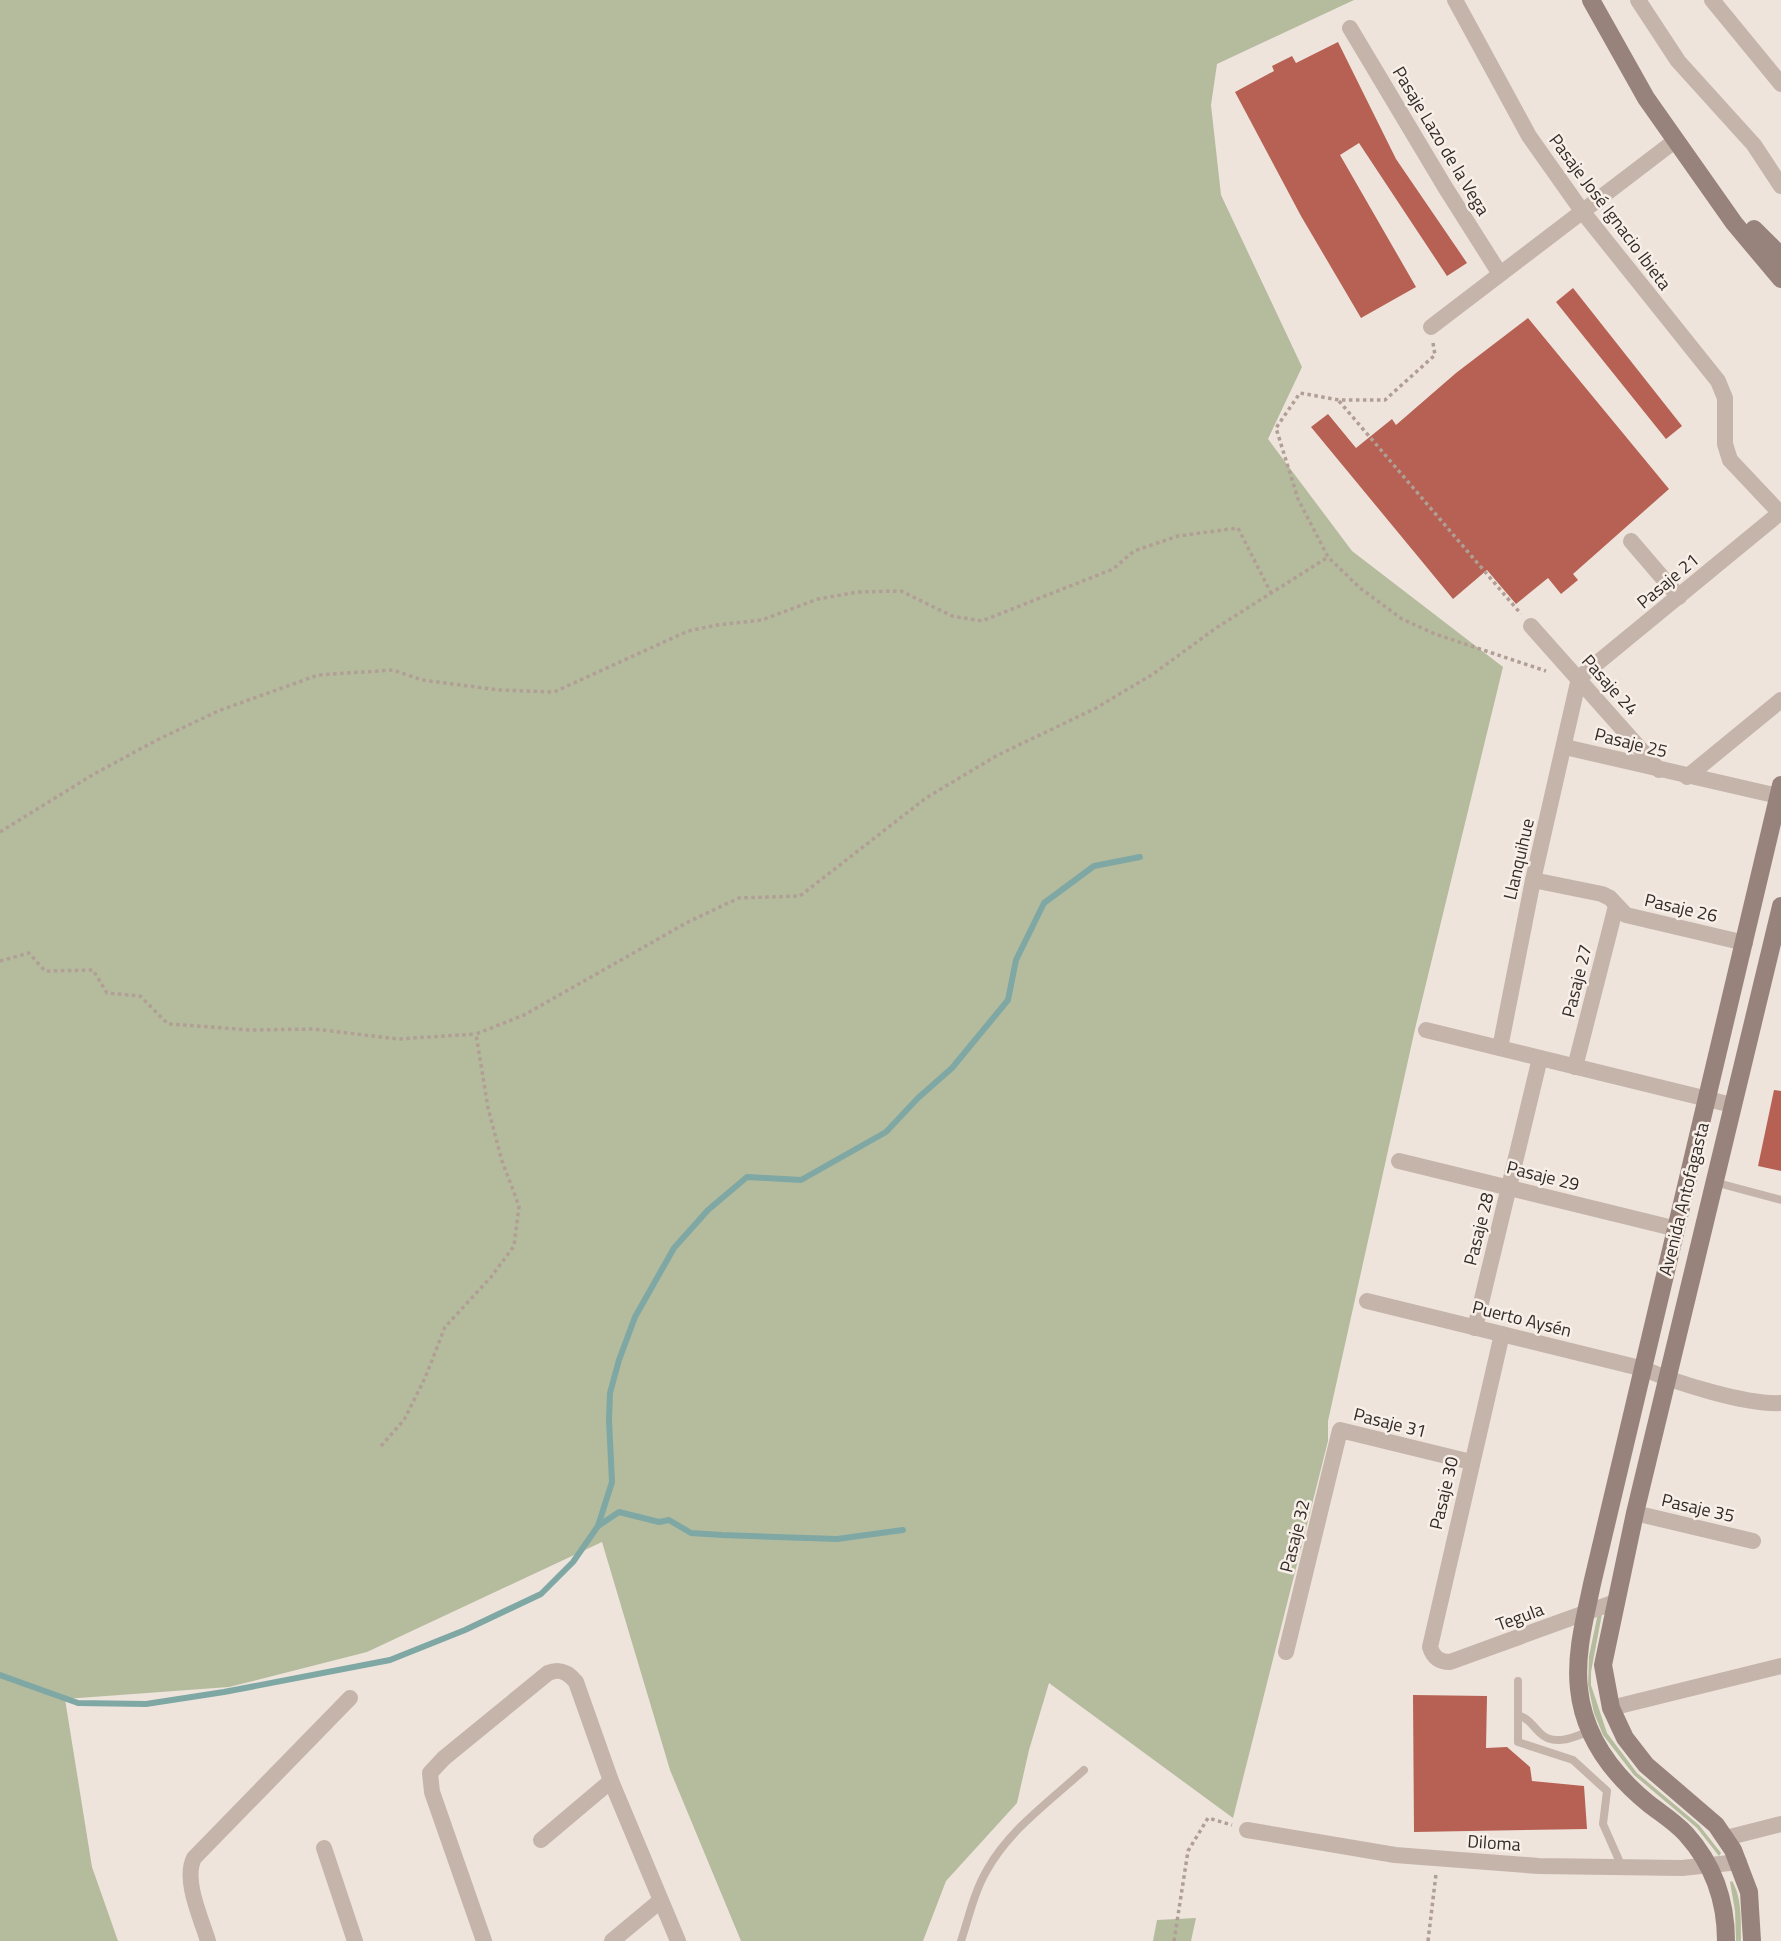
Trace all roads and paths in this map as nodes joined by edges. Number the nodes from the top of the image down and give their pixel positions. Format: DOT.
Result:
graph roads {
  1 [pos="1455,0"];
  2 [pos="1591,0"];
  3 [pos="1638,0"];
  4 [pos="1712,0"];
  5 [pos="1350,28"];
  6 [pos="1781,84"];
  7 [pos="1676,140"];
  8 [pos="1703,176"];
  9 [pos="1781,186"];
  10 [pos="1583,211"];
  11 [pos="1781,256"];
  12 [pos="1500,274"];
  13 [pos="1781,279"];
  14 [pos="1431,327"];
  15 [pos="1339,400"];
  16 [pos="1780,512"];
  17 [pos="1631,541"];
  18 [pos="1328,557"];
  19 [pos="1271,593"];
  20 [pos="1679,597"];
  21 [pos="1531,626"];
  22 [pos="1579,678"];
  23 [pos="1781,699"];
  24 [pos="1565,747"];
  25 [pos="1659,770"];
  26 [pos="1687,777"];
  27 [pos="1779,791"];
  28 [pos="0,832"];
  29 [pos="1533,880"];
  30 [pos="1616,906"];
  31 [pos="1781,906"];
  32 [pos="1745,943"];
  33 [pos="0,961"];
  34 [pos="1426,1030"];
  35 [pos="476,1034"];
  36 [pos="1500,1048"];
  37 [pos="1540,1058"];
  38 [pos="1575,1067"];
  39 [pos="1708,1099"];
  40 [pos="1732,1105"];
  41 [pos="1399,1161"];
  42 [pos="1714,1182"];
  43 [pos="1508,1188"];
  44 [pos="1781,1200"];
  45 [pos="1677,1229"];
  46 [pos="1367,1301"];
  47 [pos="1475,1328"];
  48 [pos="1502,1334"];
  49 [pos="1644,1369"];
  50 [pos="1668,1379"];
  51 [pos="1781,1403"];
  52 [pos="1340,1430"];
  53 [pos="381,1446"];
  54 [pos="1471,1462"];
  55 [pos="1635,1513"];
  56 [pos="1753,1541"];
  57 [pos="1615,1602"];
  58 [pos="1586,1613"];
  59 [pos="1286,1652"];
  60 [pos="1438,1659"];
  61 [pos="1781,1666"];
  62 [pos="1518,1681"];
  63 [pos="350,1698"];
  64 [pos="1611,1708"];
  65 [pos="1518,1714"];
  66 [pos="1590,1731"];
  67 [pos="1084,1770"];
  68 [pos="611,1781"];
  69 [pos="1781,1824"];
  70 [pos="1247,1830"];
  71 [pos="1726,1838"];
  72 [pos="541,1840"];
  73 [pos="324,1848"];
  74 [pos="1438,1858"];
  75 [pos="1739,1862"];
  76 [pos="1622,1867"];
  77 [pos="1709,1867"];
  78 [pos="660,1901"];
  79 [pos="208,1941"];
  80 [pos="355,1941"];
  81 [pos="484,1941"];
  82 [pos="612,1941"];
  83 [pos="678,1941"];
  84 [pos="961,1941"];
  85 [pos="1174,1941"];
  86 [pos="1428,1941"];
  87 [pos="1726,1941"];
  88 [pos="1752,1941"];
  1 -- 10 [label="street, Pasaje José Ignacio Ibieta"];
  2 -- 7 [label="street"];
  3 -- 9 [label="street"];
  4 -- 6 [label="street"];
  5 -- 12 [label="street, Pasaje Lazo de la Vega"];
  7 -- 8 [label="street"];
  7 -- 10 [label="street"];
  8 -- 11 [label="street"];
  8 -- 13 [label="street"];
  10 -- 12 [label="street"];
  10 -- 16 [label="street, Pasaje José Ignacio Ibieta"];
  12 -- 14 [label="street"];
  14 -- 15 [label="path"];
  15 -- 18 [label="path"];
  15 -- 21 [label="path"];
  16 -- 20 [label="street, Pasaje 21"];
  17 -- 20 [label="street"];
  18 -- 19 [label="path"];
  18 -- 22 [label="path"];
  19 -- 28 [label="path"];
  19 -- 35 [label="path"];
  20 -- 22 [label="street, Pasaje 21"];
  21 -- 22 [label="street, Pasaje 24"];
  22 -- 24 [label="street, Llanquihue"];
  22 -- 25 [label="street, Pasaje 24"];
  23 -- 26 [label="street"];
  24 -- 25 [label="street, Pasaje 25"];
  24 -- 29 [label="street, Llanquihue"];
  25 -- 26 [label="street, Pasaje 25"];
  26 -- 27 [label="street, Pasaje 25"];
  27 -- 32 [label="street, Avenida Antofagasta"];
  29 -- 30 [label="street, Pasaje 26"];
  29 -- 36 [label="street, Llanquihue"];
  30 -- 32 [label="street, Pasaje 26"];
  30 -- 38 [label="street, Pasaje 27"];
  31 -- 40 [label="street, Avenida Antofagasta"];
  32 -- 39 [label="street, Avenida Antofagasta"];
  33 -- 35 [label="path"];
  34 -- 36 [label="street"];
  35 -- 53 [label="path"];
  36 -- 37 [label="street"];
  37 -- 38 [label="street"];
  37 -- 43 [label="street, Pasaje 28"];
  38 -- 39 [label="street"];
  39 -- 40 [label="street"];
  39 -- 45 [label="street, Avenida Antofagasta"];
  40 -- 42 [label="street, Avenida Antofagasta"];
  41 -- 43 [label="street, Pasaje 29"];
  42 -- 44 [label="lane"];
  42 -- 50 [label="street, Avenida Antofagasta"];
  43 -- 45 [label="street, Pasaje 29"];
  43 -- 47 [label="street, Pasaje 28"];
  45 -- 49 [label="street, Avenida Antofagasta"];
  46 -- 47 [label="street, Puerto Aysén"];
  47 -- 48 [label="street, Puerto Aysén"];
  48 -- 49 [label="street, Puerto Aysén"];
  48 -- 54 [label="street, Pasaje 30"];
  49 -- 50 [label="street, Puerto Aysén"];
  49 -- 58 [label="street, Avenida Antofagasta"];
  50 -- 51 [label="street, Puerto Aysén"];
  50 -- 55 [label="street, Avenida Antofagasta"];
  52 -- 54 [label="street, Pasaje 31"];
  52 -- 59 [label="street, Pasaje 32"];
  54 -- 60 [label="street, Pasaje 30"];
  55 -- 56 [label="street, Pasaje 35"];
  55 -- 57 [label="street, Avenida Antofagasta"];
  57 -- 58 [label="street, Tegula"];
  57 -- 64 [label="street, Avenida Antofagasta"];
  58 -- 60 [label="street, Tegula"];
  58 -- 66 [label="street, Avenida Antofagasta"];
  61 -- 64 [label="street"];
  62 -- 65 [label="lane"];
  63 -- 79 [label="street"];
  64 -- 71 [label="street, Avenida Antofagasta"];
  65 -- 66 [label="lane"];
  65 -- 76 [label="lane"];
  66 -- 77 [label="street, Avenida Antofagasta"];
  67 -- 84 [label="lane"];
  68 -- 72 [label="street"];
  68 -- 78 [label="street"];
  68 -- 81 [label="street"];
  69 -- 71 [label="street"];
  70 -- 74 [label="street, Diloma"];
  70 -- 85 [label="path"];
  71 -- 75 [label="street, Avenida Antofagasta"];
  73 -- 80 [label="street"];
  74 -- 76 [label="street, Diloma"];
  74 -- 86 [label="path"];
  75 -- 77 [label="street, Diloma"];
  75 -- 88 [label="street, Avenida Antofagasta"];
  76 -- 77 [label="street, Diloma"];
  77 -- 87 [label="street, Avenida Antofagasta"];
  78 -- 82 [label="street"];
  78 -- 83 [label="street"];
}
